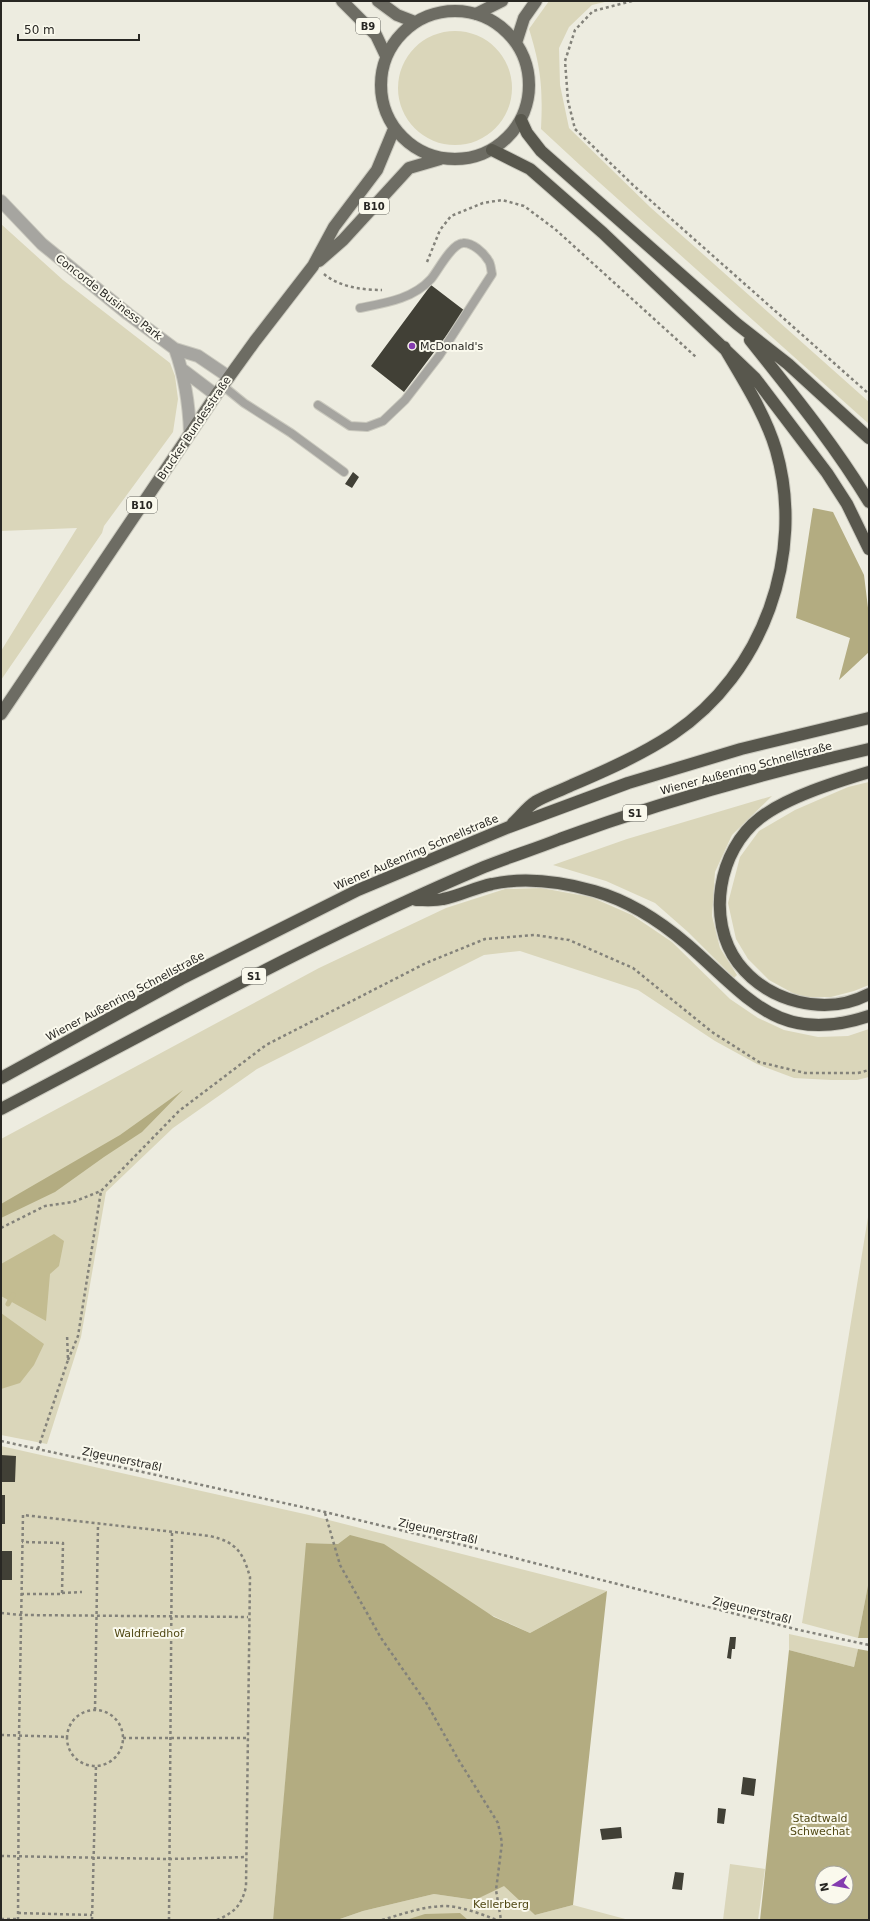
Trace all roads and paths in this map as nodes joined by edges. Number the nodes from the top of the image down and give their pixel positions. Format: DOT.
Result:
graph roads {
  1 [pos="342,1"];
  2 [pos="378,1"];
  3 [pos="502,1"];
  4 [pos="536,1"];
  5 [pos="632,1"];
  6 [pos="476,14"];
  7 [pos="415,22"];
  8 [pos="516,43"];
  9 [pos="386,56"];
  10 [pos="520,120"];
  11 [pos="394,129"];
  12 [pos="492,150"];
  13 [pos="441,159"];
  14 [pos="1,201"];
  15 [pos="425,264"];
  16 [pos="313,266"];
  17 [pos="389,290"];
  18 [pos="360,308"];
  19 [pos="737,324"];
  20 [pos="724,347"];
  21 [pos="175,349"];
  22 [pos="696,357"];
  23 [pos="182,370"];
  24 [pos="223,386"];
  25 [pos="869,394"];
  26 [pos="318,405"];
  27 [pos="190,433"];
  28 [pos="869,438"];
  29 [pos="344,472"];
  30 [pos="869,502"];
  31 [pos="869,549"];
  32 [pos="1,714"];
  33 [pos="869,718"];
  34 [pos="869,749"];
  35 [pos="869,772"];
  36 [pos="509,828"];
  37 [pos="409,901"];
  38 [pos="869,994"];
  39 [pos="869,1016"];
  40 [pos="869,1070"];
  41 [pos="1,1078"];
  42 [pos="1,1109"];
  43 [pos="100,1191"];
  44 [pos="1,1228"];
  45 [pos="67,1334"];
  46 [pos="68,1360"];
  47 [pos="1,1441"];
  48 [pos="38,1449"];
  49 [pos="325,1512"];
  50 [pos="98,1524"];
  51 [pos="172,1531"];
  52 [pos="22,1542"];
  53 [pos="62,1592"];
  54 [pos="82,1592"];
  55 [pos="21,1594"];
  56 [pos="1,1613"];
  57 [pos="21,1615"];
  58 [pos="95,1616"];
  59 [pos="172,1616"];
  60 [pos="248,1616"];
  61 [pos="869,1645"];
  62 [pos="95,1710"];
  63 [pos="1,1735"];
  64 [pos="19,1736"];
  65 [pos="68,1737"];
  66 [pos="123,1738"];
  67 [pos="172,1738"];
  68 [pos="247,1738"];
  69 [pos="96,1766"];
  70 [pos="1,1856"];
  71 [pos="18,1856"];
  72 [pos="247,1857"];
  73 [pos="93,1858"];
  74 [pos="170,1859"];
  75 [pos="18,1913"];
  76 [pos="92,1915"];
  77 [pos="1,1919"];
  78 [pos="18,1920"];
  79 [pos="92,1920"];
  80 [pos="169,1920"];
  81 [pos="217,1920"];
  82 [pos="382,1920"];
  83 [pos="497,1920"];
  84 [pos="502,1920"];
  1 -- 9 [label="main road, B9"];
  2 -- 7 [label="main road, B9"];
  3 -- 6 [label="main road"];
  4 -- 8 [label="main road"];
  5 -- 25 [label="path"];
  6 -- 7 [label="main road, B10"];
  6 -- 8 [label="main road, B10"];
  7 -- 9 [label="main road, B10"];
  8 -- 10 [label="main road, B10"];
  9 -- 11 [label="main road, B10"];
  10 -- 12 [label="main road, B10"];
  10 -- 19 [label="highway"];
  11 -- 13 [label="main road, B10"];
  11 -- 16 [label="main road, Brucker Bundesstraße / B10"];
  12 -- 13 [label="main road, B10"];
  12 -- 20 [label="highway"];
  13 -- 16 [label="main road, Brucker Bundesstraße / B10"];
  14 -- 21 [label="street, Concorde Business Park"];
  15 -- 22 [label="path"];
  16 -- 17 [label="path"];
  16 -- 24 [label="main road, Brucker Bundesstraße / B10"];
  18 -- 26 [label="lane"];
  19 -- 28 [label="highway"];
  19 -- 30 [label="highway"];
  20 -- 31 [label="highway"];
  20 -- 36 [label="highway"];
  21 -- 23 [label="street"];
  21 -- 24 [label="street, Concorde Business Park"];
  23 -- 24 [label="street"];
  23 -- 27 [label="street"];
  24 -- 27 [label="main road, Brucker Bundesstraße / B10"];
  24 -- 29 [label="lane"];
  27 -- 32 [label="main road, Brucker Bundesstraße / B10"];
  33 -- 36 [label="highway, Wiener Außenring Schnellstraße"];
  34 -- 37 [label="highway, Wiener Außenring Schnellstraße / S1"];
  35 -- 38 [label="highway"];
  36 -- 41 [label="highway, Wiener Außenring Schnellstraße"];
  37 -- 39 [label="highway"];
  37 -- 42 [label="highway, Wiener Außenring Schnellstraße / S1"];
  40 -- 43 [label="path"];
  43 -- 44 [label="path"];
  43 -- 46 [label="path"];
  45 -- 46 [label="path"];
  46 -- 48 [label="path"];
  47 -- 48 [label="path, Zigeunerstraßl"];
  48 -- 49 [label="path, Zigeunerstraßl"];
  49 -- 61 [label="path, Zigeunerstraßl"];
  49 -- 84 [label="path"];
  50 -- 51 [label="path"];
  50 -- 52 [label="path"];
  50 -- 58 [label="path"];
  51 -- 59 [label="path"];
  51 -- 60 [label="path"];
  52 -- 53 [label="path"];
  52 -- 55 [label="path"];
  53 -- 54 [label="path"];
  53 -- 55 [label="path"];
  55 -- 57 [label="path"];
  56 -- 57 [label="path"];
  57 -- 58 [label="path"];
  57 -- 64 [label="path"];
  58 -- 59 [label="path"];
  58 -- 62 [label="path"];
  59 -- 60 [label="path"];
  59 -- 67 [label="path"];
  60 -- 68 [label="path"];
  62 -- 65 [label="path"];
  62 -- 66 [label="path"];
  63 -- 64 [label="path"];
  64 -- 65 [label="path"];
  64 -- 71 [label="path"];
  65 -- 69 [label="path"];
  66 -- 67 [label="path"];
  66 -- 69 [label="path"];
  67 -- 68 [label="path"];
  67 -- 74 [label="path"];
  68 -- 72 [label="path"];
  69 -- 73 [label="path"];
  70 -- 71 [label="path"];
  71 -- 73 [label="path"];
  71 -- 75 [label="path"];
  72 -- 74 [label="path"];
  72 -- 81 [label="path"];
  73 -- 74 [label="path"];
  73 -- 76 [label="path"];
  74 -- 80 [label="path"];
  75 -- 76 [label="path"];
  75 -- 78 [label="path"];
  76 -- 79 [label="path"];
  77 -- 78 [label="path"];
  82 -- 83 [label="path"];
}
